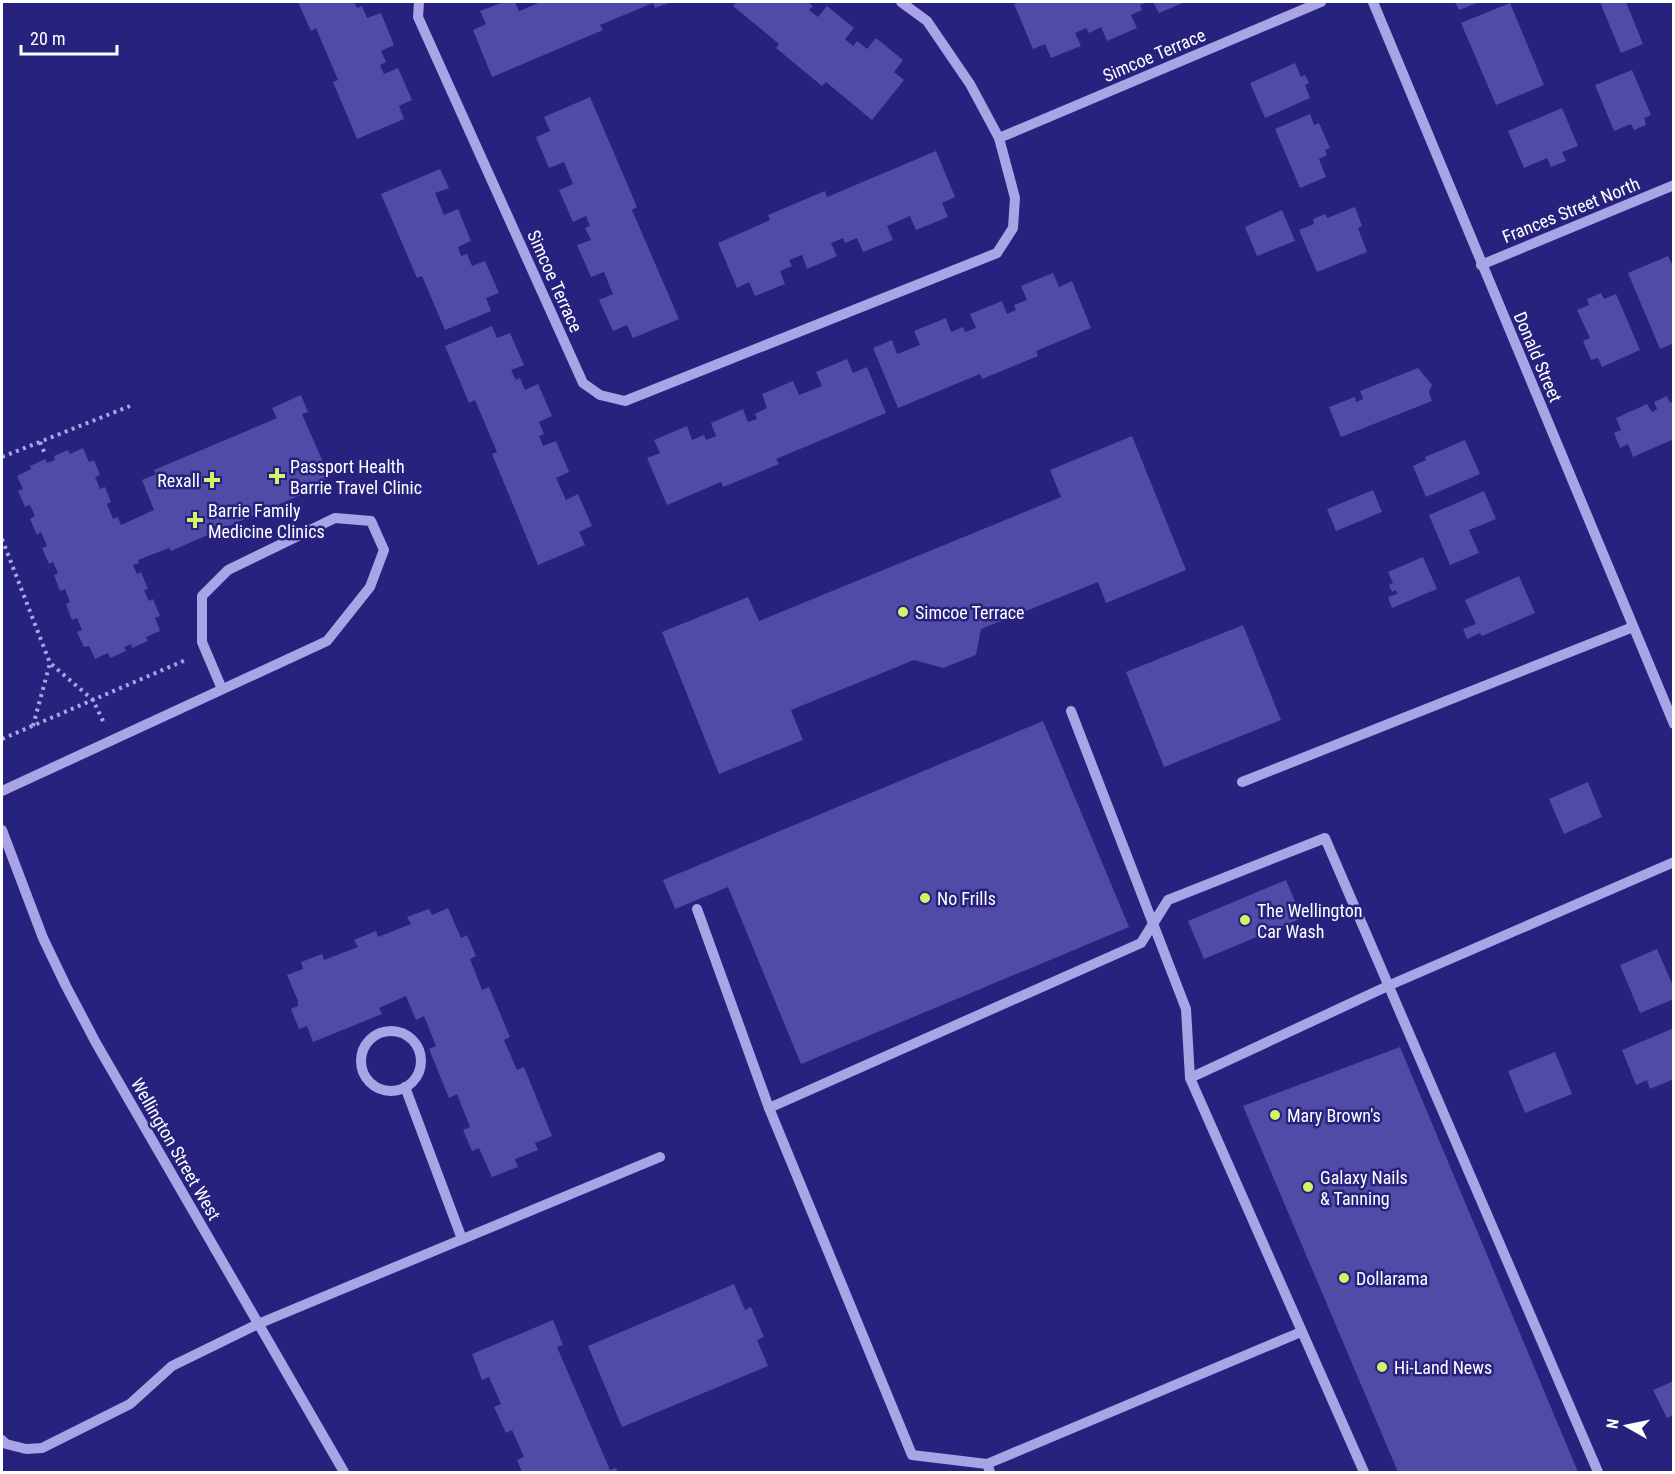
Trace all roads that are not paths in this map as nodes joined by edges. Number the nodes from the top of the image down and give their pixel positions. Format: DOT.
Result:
graph roads {
  1 [pos="419,2"];
  2 [pos="902,2"];
  3 [pos="1321,2"];
  4 [pos="1373,2"];
  5 [pos="999,138"];
  6 [pos="1674,185"];
  7 [pos="1481,265"];
  8 [pos="1633,627"];
  9 [pos="222,689"];
  10 [pos="1071,711"];
  11 [pos="1674,724"];
  12 [pos="1242,782"];
  13 [pos="2,790"];
  14 [pos="2,830"];
  15 [pos="1674,862"];
  16 [pos="697,909"];
  17 [pos="1153,924"];
  18 [pos="1390,985"];
  19 [pos="1190,1078"];
  20 [pos="405,1087"];
  21 [pos="769,1108"];
  22 [pos="660,1157"];
  23 [pos="462,1239"];
  24 [pos="258,1324"];
  25 [pos="1301,1332"];
  26 [pos="2,1440"];
  27 [pos="989,1468"];
  28 [pos="344,1473"];
  29 [pos="1364,1473"];
  30 [pos="1598,1473"];
  1 -- 5 [label="street, Simcoe Terrace"];
  2 -- 5 [label="street, Simcoe Terrace"];
  3 -- 5 [label="street, Simcoe Terrace"];
  4 -- 7 [label="street, Donald Street"];
  6 -- 7 [label="street, Frances Street North"];
  7 -- 8 [label="street, Donald Street"];
  8 -- 11 [label="street, Donald Street"];
  8 -- 12 [label="street"];
  9 -- 9 [label="street"];
  9 -- 13 [label="street"];
  10 -- 17 [label="street"];
  14 -- 24 [label="street, Wellington Street West"];
  15 -- 18 [label="street"];
  16 -- 21 [label="street"];
  17 -- 18 [label="street"];
  17 -- 19 [label="street"];
  17 -- 21 [label="street"];
  18 -- 19 [label="street"];
  18 -- 30 [label="street"];
  19 -- 25 [label="street"];
  20 -- 20 [label="street"];
  20 -- 23 [label="street"];
  21 -- 27 [label="street"];
  22 -- 23 [label="street"];
  23 -- 24 [label="street"];
  24 -- 26 [label="street"];
  24 -- 28 [label="street, Wellington Street West"];
  25 -- 27 [label="street"];
  25 -- 29 [label="street"];
}
